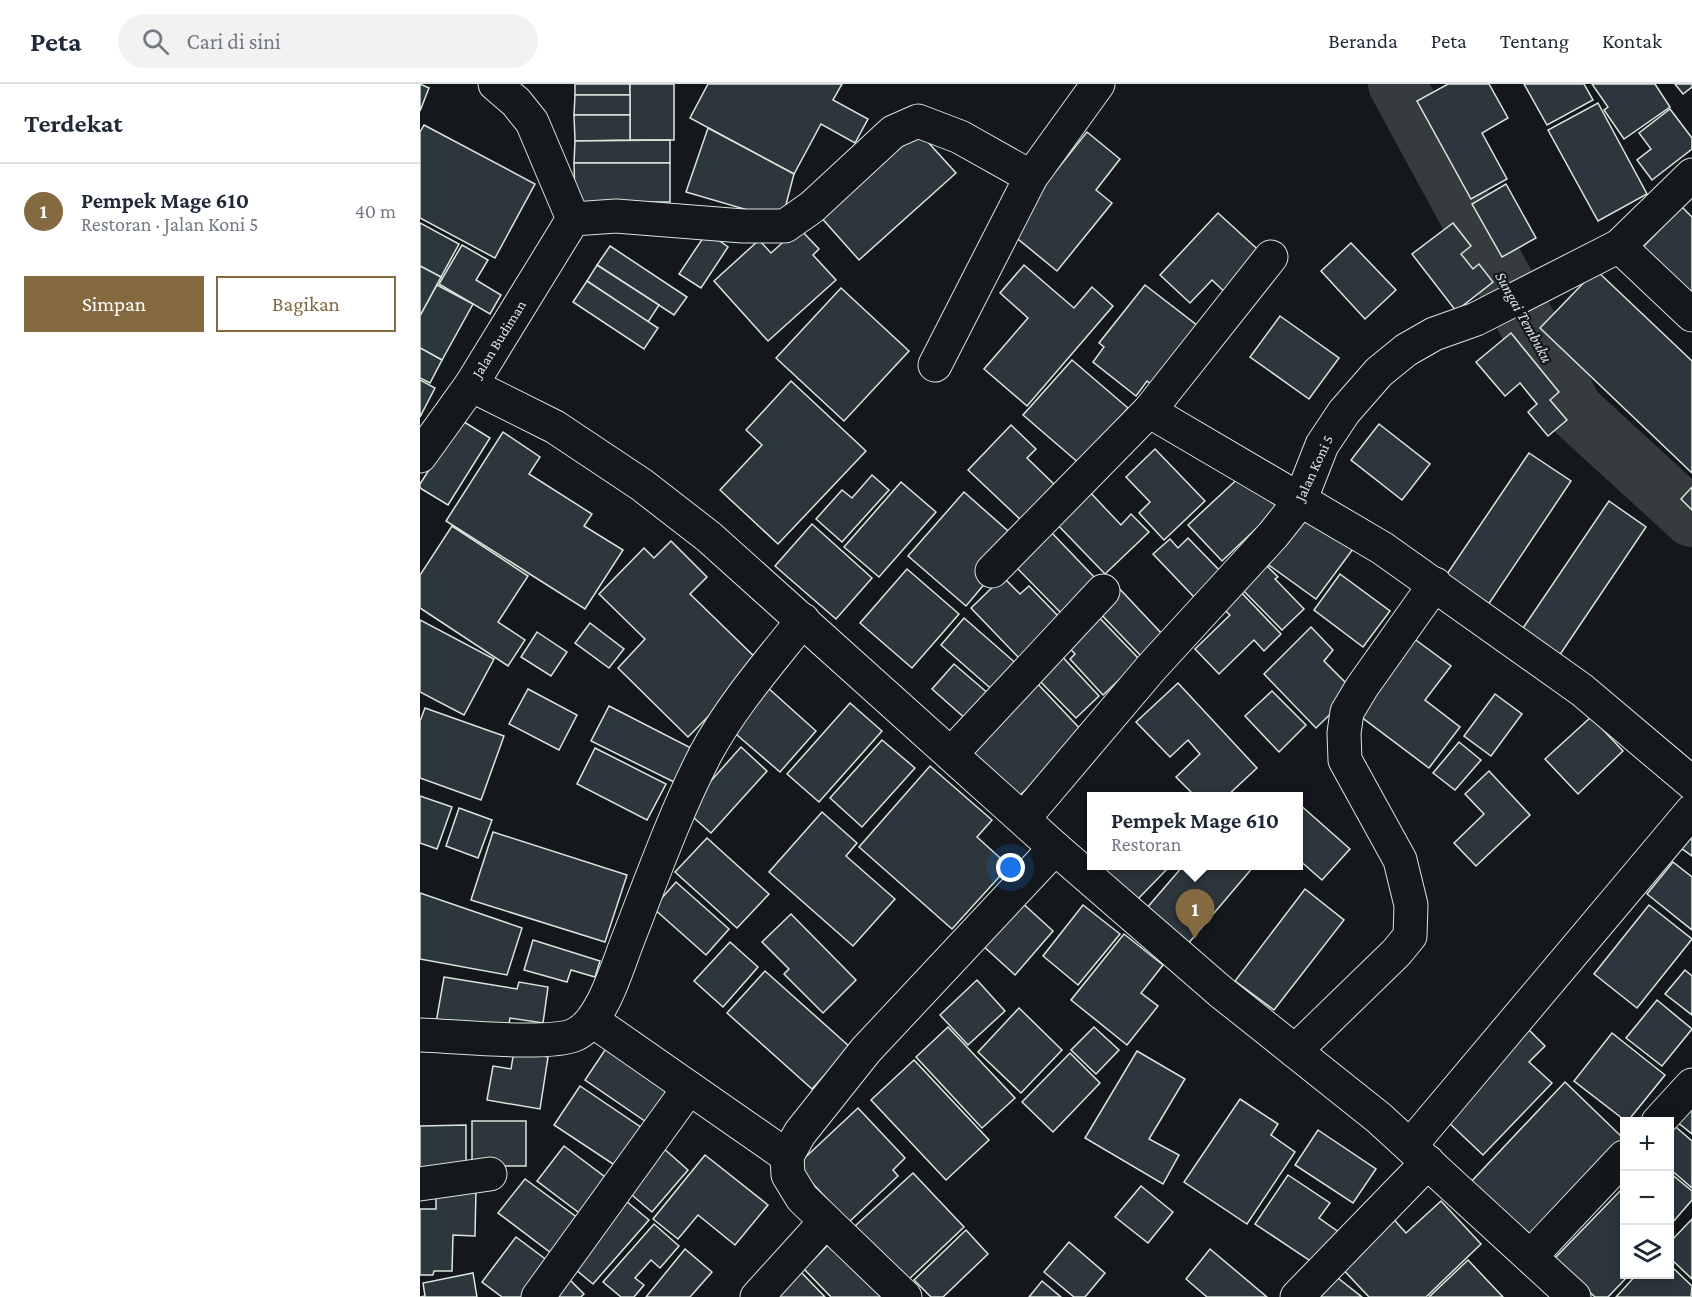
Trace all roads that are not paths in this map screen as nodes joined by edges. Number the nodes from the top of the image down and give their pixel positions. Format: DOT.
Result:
graph roads {
  1 [pos="495,84"];
  2 [pos="1098,84"];
  3 [pos="1692,175"];
  4 [pos="1031,177"];
  5 [pos="573,219"];
  6 [pos="1619,246"];
  7 [pos="1271,257"];
  8 [pos="1692,315"];
  9 [pos="935,365"];
  10 [pos="471,385"];
  11 [pos="1149,411"];
  12 [pos="420,456"];
  13 [pos="1300,501"];
  14 [pos="992,571"];
  15 [pos="1435,584"];
  16 [pos="1103,591"];
  17 [pos="803,620"];
  18 [pos="951,754"];
  19 [pos="1692,783"];
  20 [pos="1692,811"];
  21 [pos="1024,818"];
  22 [pos="1055,848"];
  23 [pos="592,1021"];
  24 [pos="420,1035"];
  25 [pos="1295,1051"];
  26 [pos="1692,1085"];
  27 [pos="689,1088"];
  28 [pos="1663,1117"];
  29 [pos="1419,1154"];
  30 [pos="787,1156"];
  31 [pos="1620,1161"];
  32 [pos="490,1174"];
  33 [pos="420,1184"];
  34 [pos="825,1222"];
  35 [pos="1531,1256"];
  36 [pos="538,1297"];
  37 [pos="757,1297"];
  38 [pos="905,1297"];
  39 [pos="1297,1297"];
  40 [pos="1574,1297"];
  1 -- 5 [label="street"];
  2 -- 4 [label="street"];
  3 -- 6 [label="street, Jalan Koni 5"];
  4 -- 5 [label="street"];
  4 -- 9 [label="street"];
  5 -- 10 [label="street, Jalan Budiman"];
  6 -- 8 [label="street"];
  6 -- 13 [label="street, Jalan Koni 5"];
  7 -- 11 [label="street"];
  10 -- 12 [label="street, Jalan Budiman"];
  10 -- 17 [label="street"];
  11 -- 13 [label="street"];
  11 -- 14 [label="street"];
  13 -- 15 [label="street"];
  13 -- 21 [label="street, Jalan Koni 5"];
  15 -- 19 [label="street"];
  15 -- 25 [label="street"];
  16 -- 18 [label="street"];
  17 -- 18 [label="street"];
  17 -- 23 [label="street"];
  18 -- 21 [label="street"];
  20 -- 29 [label="street"];
  21 -- 22 [label="street"];
  22 -- 25 [label="street"];
  22 -- 30 [label="street"];
  23 -- 24 [label="street"];
  23 -- 27 [label="street"];
  25 -- 29 [label="street"];
  26 -- 28 [label="street"];
  27 -- 30 [label="street"];
  27 -- 36 [label="street"];
  29 -- 35 [label="street"];
  29 -- 39 [label="street"];
  30 -- 34 [label="street"];
  31 -- 35 [label="street"];
  32 -- 33 [label="street"];
  34 -- 37 [label="street"];
  34 -- 38 [label="street"];
  35 -- 40 [label="street"];
}
